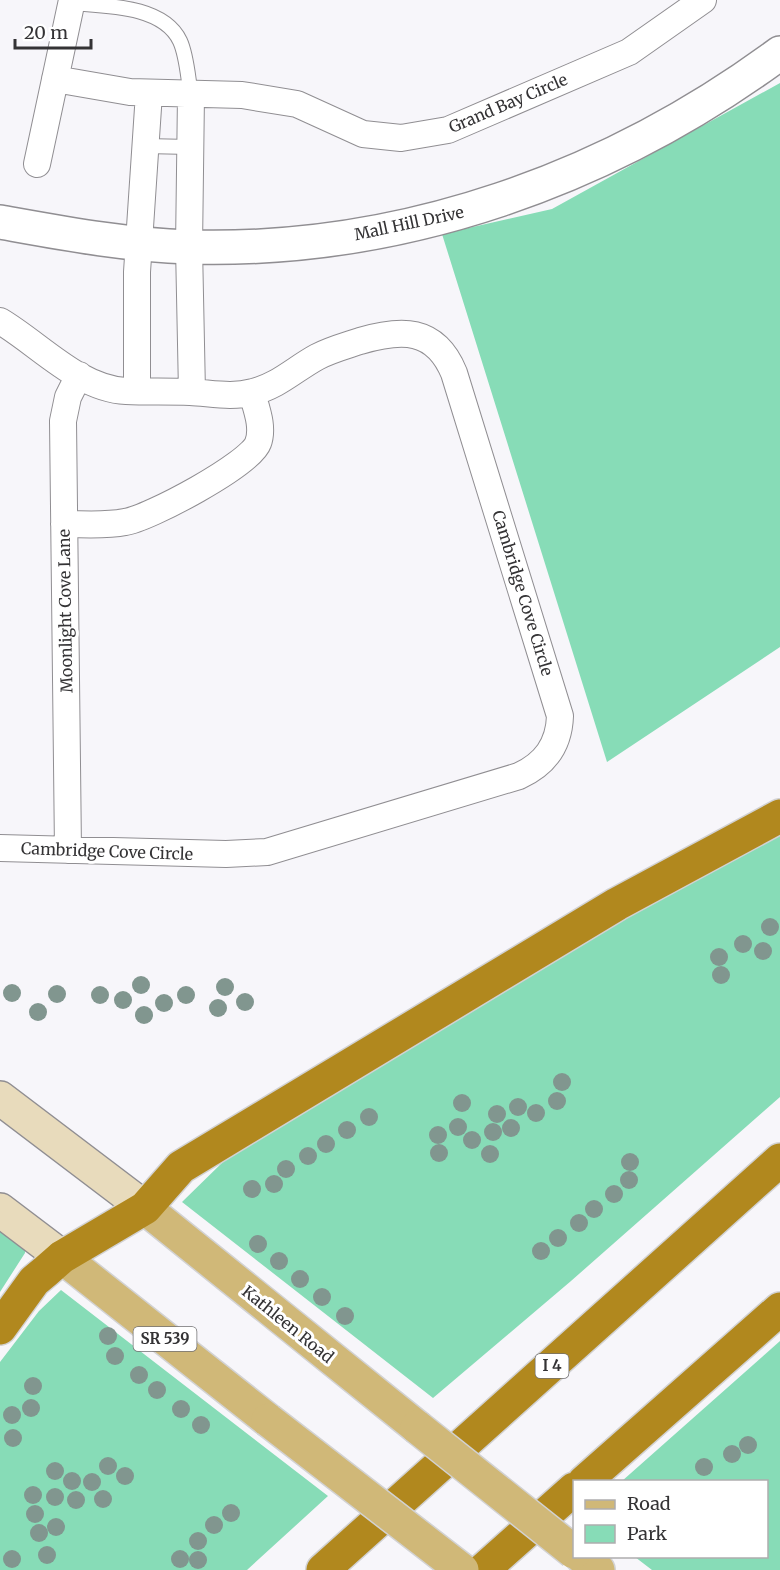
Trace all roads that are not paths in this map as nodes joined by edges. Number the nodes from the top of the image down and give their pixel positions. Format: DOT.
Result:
graph roads {
  1 [pos="703,0"];
  2 [pos="72,1"];
  3 [pos="780,53"];
  4 [pos="55,79"];
  5 [pos="149,93"];
  6 [pos="191,95"];
  7 [pos="145,146"];
  8 [pos="190,147"];
  9 [pos="37,164"];
  10 [pos="0,222"];
  11 [pos="139,243"];
  12 [pos="189,247"];
  13 [pos="0,321"];
  14 [pos="79,375"];
  15 [pos="136,391"];
  16 [pos="192,392"];
  17 [pos="252,393"];
  18 [pos="64,524"];
  19 [pos="780,816"];
  20 [pos="0,848"];
  21 [pos="68,850"];
  22 [pos="0,1098"];
  23 [pos="780,1160"];
  24 [pos="145,1208"];
  25 [pos="0,1210"];
  26 [pos="62,1257"];
  27 [pos="780,1309"];
  28 [pos="0,1328"];
  29 [pos="586,1480"];
  30 [pos="573,1491"];
  31 [pos="573,1551"];
  32 [pos="582,1558"];
  33 [pos="322,1570"];
  34 [pos="462,1570"];
  35 [pos="483,1570"];
  36 [pos="598,1570"];
  1 -- 6 [label="street, Grand Bay Circle"];
  2 -- 4 [label="street"];
  2 -- 6 [label="lane"];
  3 -- 12 [label="street, Mall Hill Drive"];
  4 -- 5 [label="street, Grand Bay Circle"];
  4 -- 9 [label="street"];
  5 -- 6 [label="street, Grand Bay Circle"];
  5 -- 7 [label="street"];
  6 -- 8 [label="street"];
  7 -- 8 [label="lane"];
  7 -- 11 [label="street"];
  8 -- 12 [label="street"];
  10 -- 11 [label="street, Mall Hill Drive"];
  11 -- 12 [label="street, Mall Hill Drive"];
  11 -- 15 [label="street"];
  12 -- 16 [label="street"];
  13 -- 14 [label="street, Cambridge Cove Circle"];
  14 -- 15 [label="street, Cambridge Cove Circle"];
  14 -- 18 [label="street, Moonlight Cove Lane"];
  15 -- 16 [label="street, Cambridge Cove Circle"];
  16 -- 17 [label="street, Cambridge Cove Circle"];
  17 -- 18 [label="street"];
  17 -- 21 [label="street, Cambridge Cove Circle"];
  18 -- 21 [label="street, Moonlight Cove Lane"];
  19 -- 24 [label="highway"];
  20 -- 21 [label="street, Cambridge Cove Circle"];
  22 -- 24 [label="main road, Kathleen Road"];
  23 -- 33 [label="highway, I 4"];
  24 -- 26 [label="highway"];
  24 -- 31 [label="main road, Kathleen Road, bridge"];
  25 -- 26 [label="main road, SR 539"];
  26 -- 28 [label="highway"];
  26 -- 34 [label="main road, SR 539, bridge"];
  27 -- 29 [label="highway"];
  30 -- 35 [label="highway"];
  32 -- 36 [label="main road"];
}
